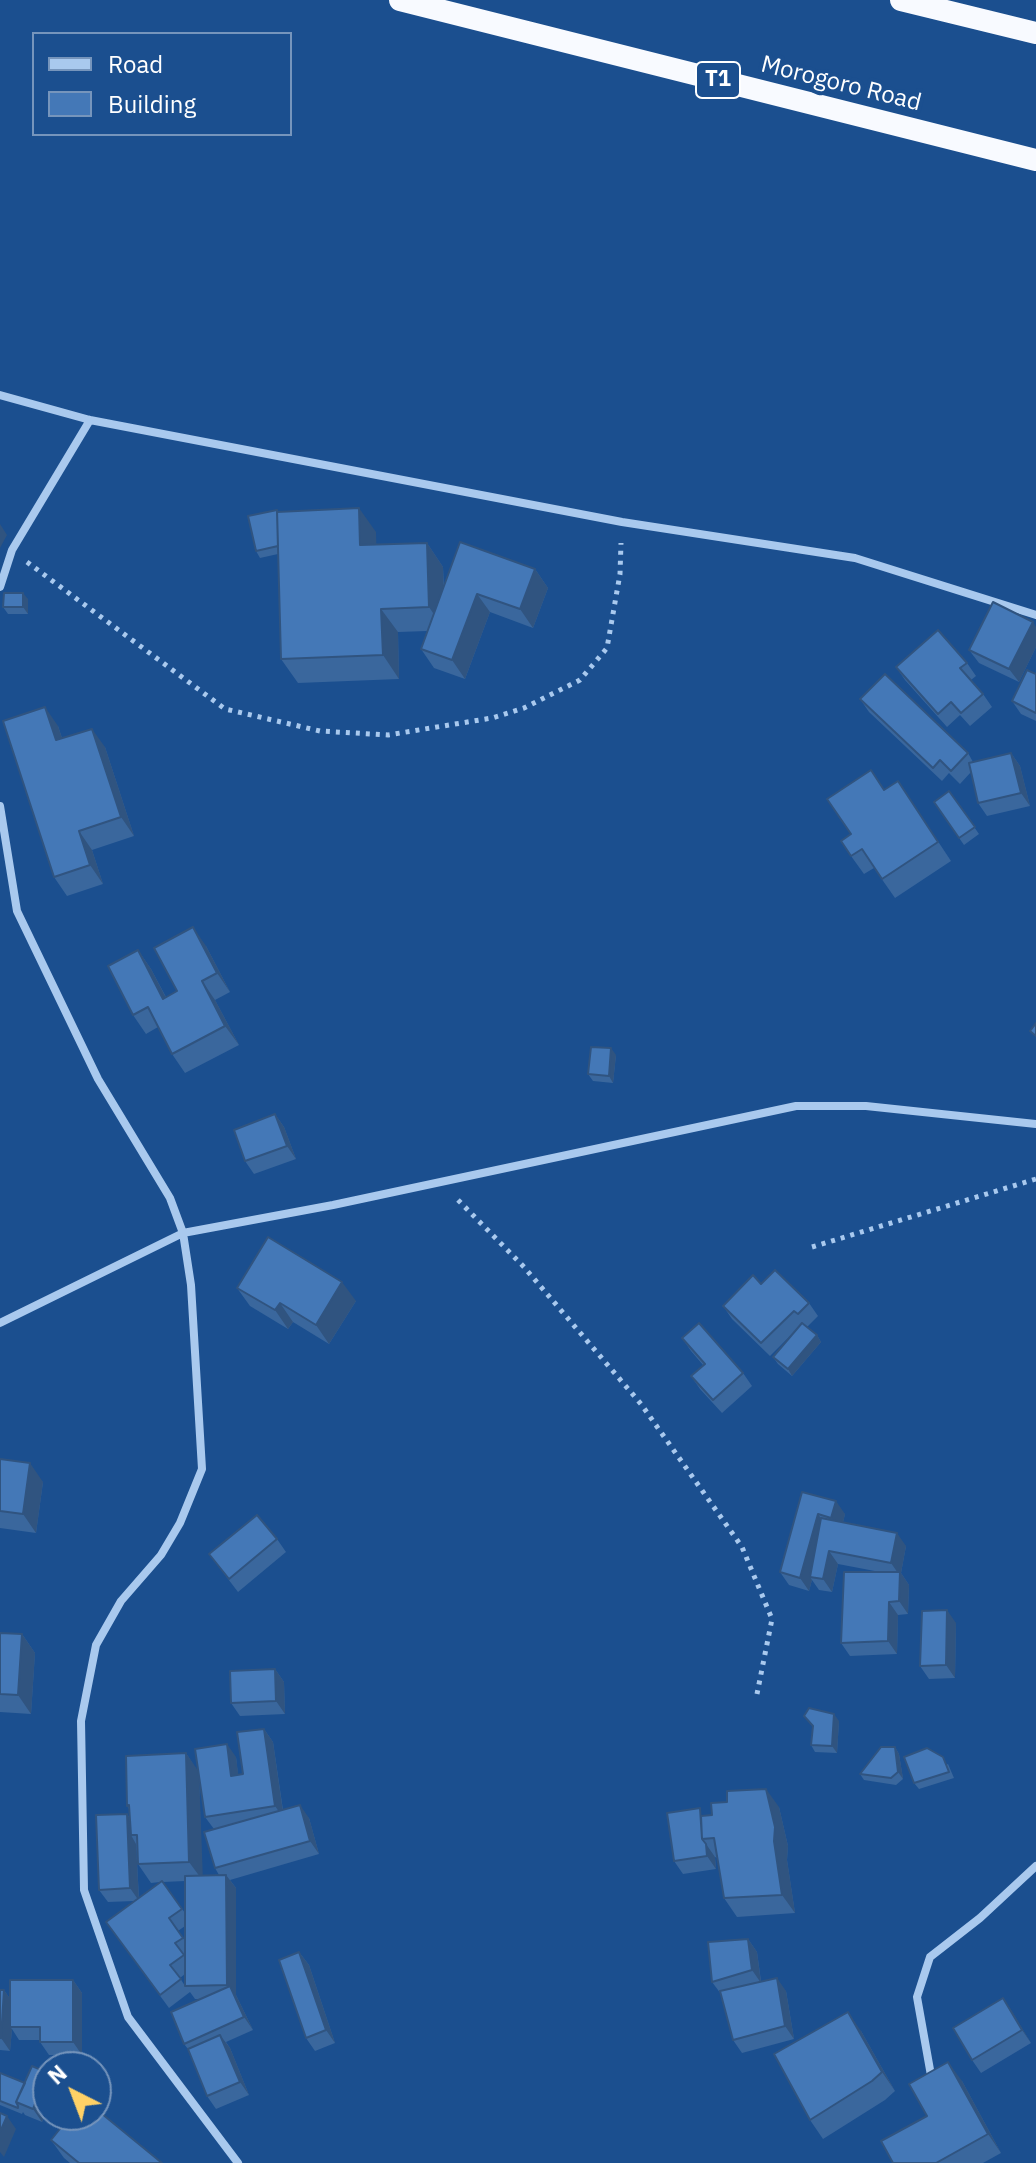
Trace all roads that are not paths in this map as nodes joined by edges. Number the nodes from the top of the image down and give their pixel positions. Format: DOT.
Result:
graph roads {
  1 [pos="400,0"];
  2 [pos="901,0"];
  3 [pos="1036,33"];
  4 [pos="1036,160"];
  5 [pos="0,395"];
  6 [pos="90,420"];
  7 [pos="0,587"];
  8 [pos="1036,615"];
  9 [pos="0,806"];
  10 [pos="1036,1124"];
  11 [pos="183,1233"];
  12 [pos="0,1323"];
  13 [pos="1036,1866"];
  14 [pos="932,2081"];
  15 [pos="238,2163"];
  1 -- 4 [label="highway, Morogoro Road / T1"];
  2 -- 3 [label="highway"];
  5 -- 6 [label="street"];
  6 -- 7 [label="street"];
  6 -- 8 [label="street"];
  9 -- 11 [label="street"];
  10 -- 11 [label="street"];
  11 -- 12 [label="street"];
  11 -- 15 [label="street"];
  13 -- 14 [label="street"];
}
